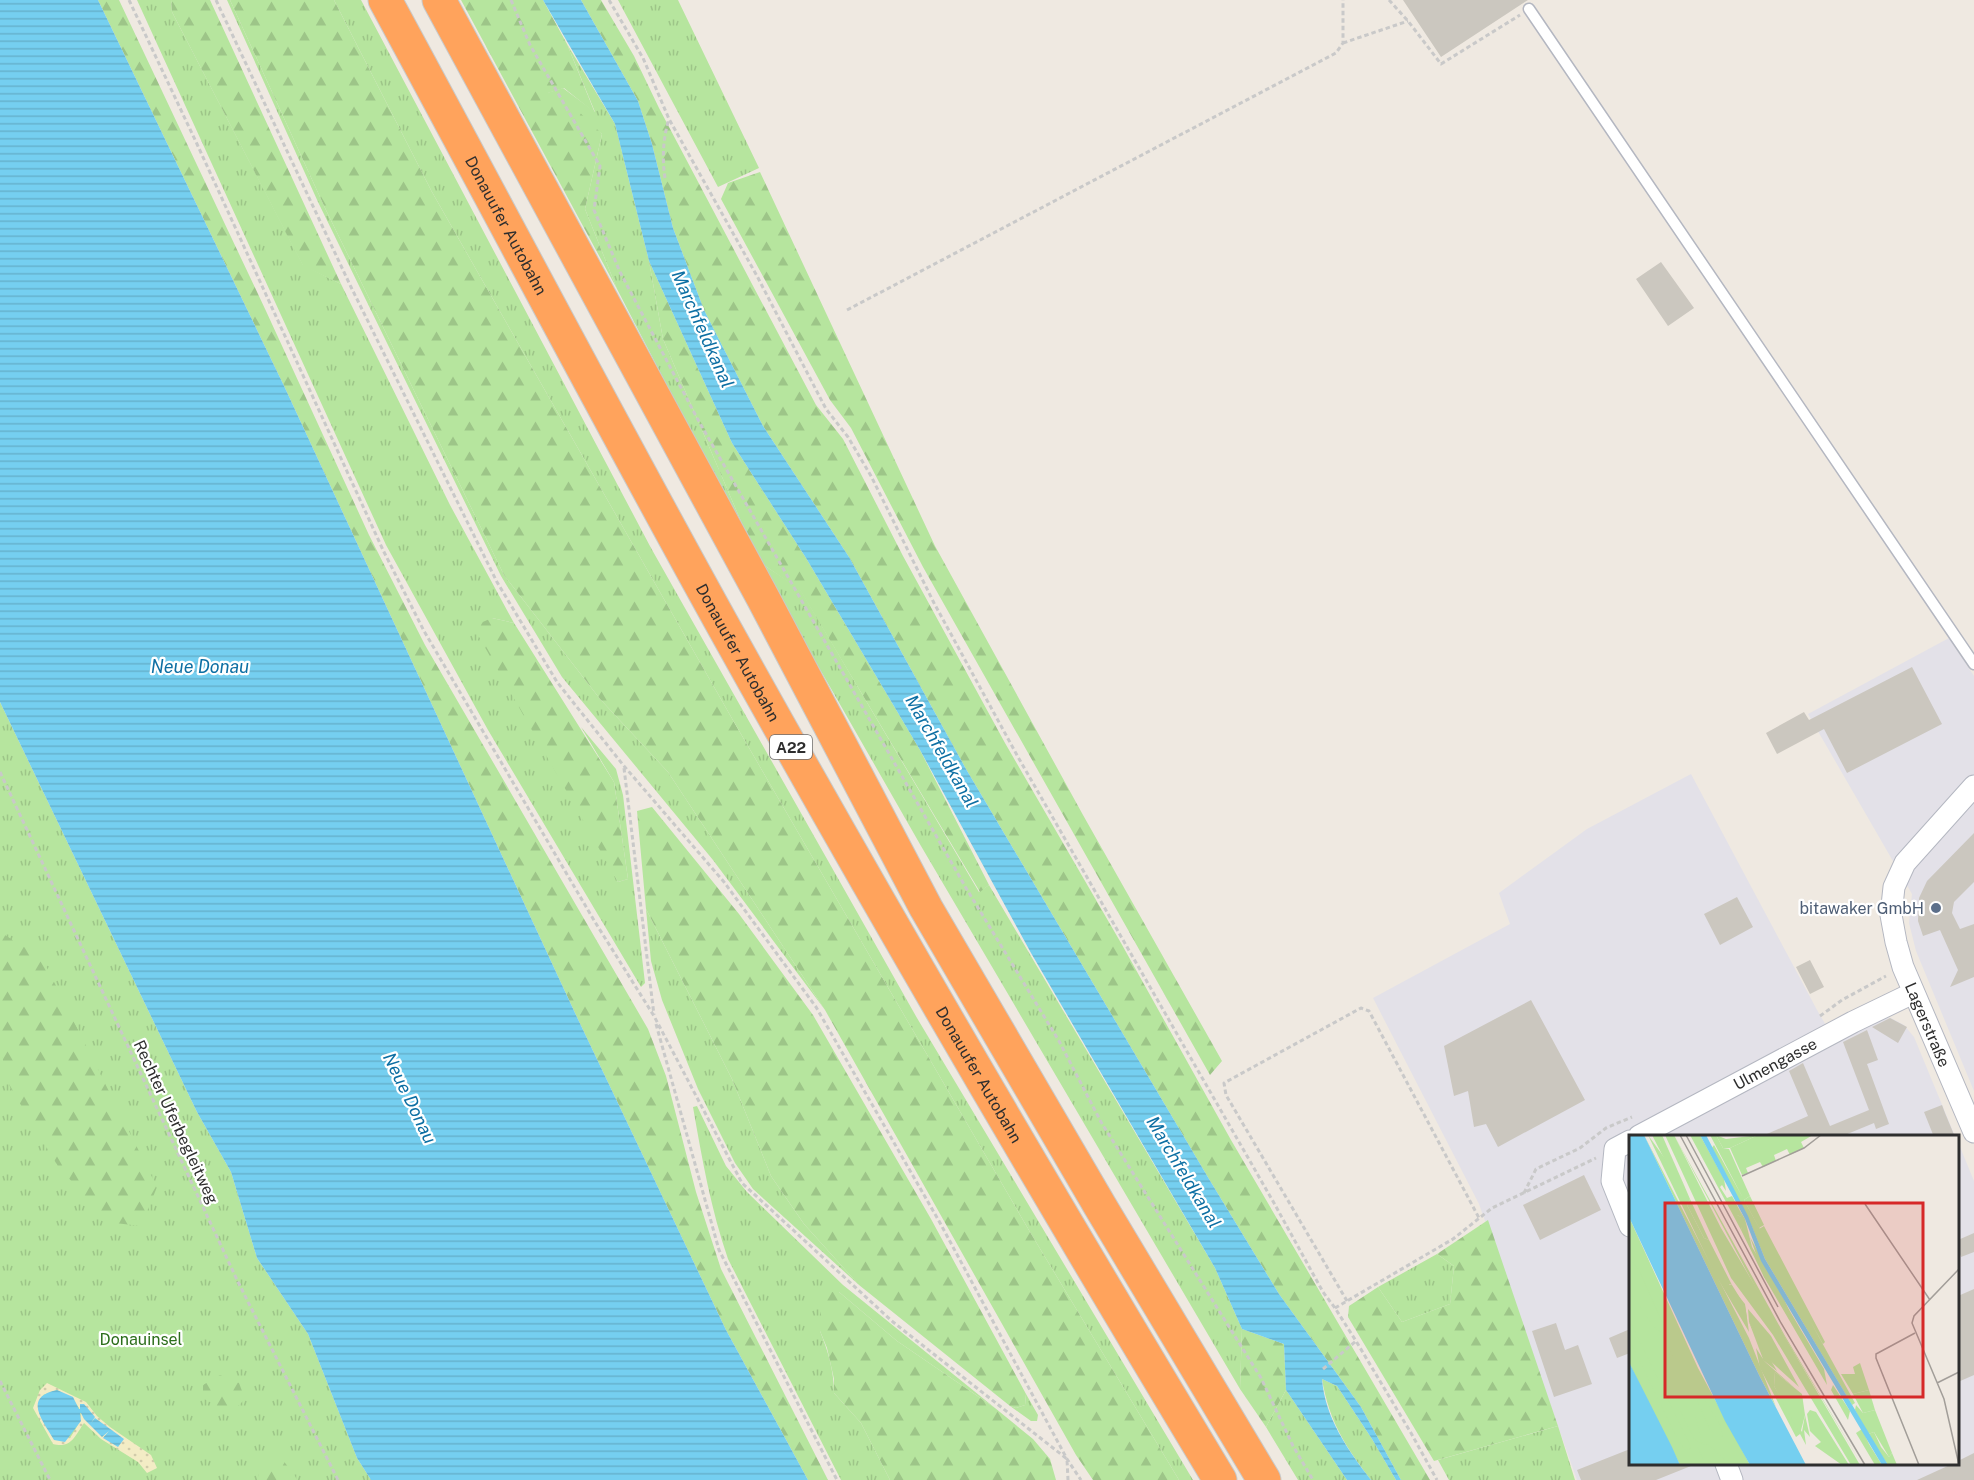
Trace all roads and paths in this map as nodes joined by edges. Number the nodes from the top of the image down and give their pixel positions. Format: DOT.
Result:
graph roads {
  1 [pos="129,0"];
  2 [pos="216,0"];
  3 [pos="386,0"];
  4 [pos="439,0"];
  5 [pos="511,0"];
  6 [pos="609,0"];
  7 [pos="1343,0"];
  8 [pos="1389,0"];
  9 [pos="1529,9"];
  10 [pos="1408,21"];
  11 [pos="1343,43"];
  12 [pos="669,119"];
  13 [pos="665,178"];
  14 [pos="847,310"];
  15 [pos="1974,664"];
  16 [pos="624,766"];
  17 [pos="0,772"];
  18 [pos="1974,786"];
  19 [pos="1903,967"];
  20 [pos="1913,993"];
  21 [pos="654,1016"];
  22 [pos="1815,1021"];
  23 [pos="1640,1112"];
  24 [pos="1974,1132"];
  25 [pos="1643,1135"];
  26 [pos="1623,1145"];
  27 [pos="1524,1193"];
  28 [pos="1479,1218"];
  29 [pos="1629,1224"];
  30 [pos="1347,1301"];
  31 [pos="1335,1308"];
  32 [pos="1356,1341"];
  33 [pos="1323,1369"];
  34 [pos="0,1381"];
  35 [pos="1067,1459"];
  36 [pos="1726,1465"];
  37 [pos="50,1480"];
  38 [pos="338,1480"];
  39 [pos="837,1480"];
  40 [pos="1068,1480"];
  41 [pos="1081,1480"];
  42 [pos="1220,1480"];
  43 [pos="1264,1480"];
  44 [pos="1313,1480"];
  45 [pos="1437,1480"];
  46 [pos="1732,1480"];
  1 -- 21 [label="path"];
  2 -- 16 [label="path"];
  3 -- 42 [label="highway, Donauufer Autobahn / A22"];
  4 -- 43 [label="highway, A22"];
  5 -- 44 [label="path"];
  6 -- 12 [label="path"];
  7 -- 11 [label="path"];
  8 -- 10 [label="path"];
  9 -- 10 [label="path"];
  9 -- 15 [label="lane"];
  10 -- 11 [label="path"];
  11 -- 14 [label="path"];
  12 -- 13 [label="path"];
  12 -- 31 [label="path"];
  16 -- 21 [label="path"];
  16 -- 35 [label="path"];
  17 -- 38 [label="path, Rechter Uferbegleitweg"];
  18 -- 19 [label="street, Lagerstraße"];
  19 -- 20 [label="street, Lagerstraße"];
  19 -- 22 [label="path"];
  20 -- 24 [label="street, Lagerstraße"];
  20 -- 25 [label="street, Ulmengasse"];
  21 -- 35 [label="path"];
  21 -- 39 [label="path"];
  23 -- 27 [label="path"];
  26 -- 27 [label="path"];
  26 -- 29 [label="street"];
  27 -- 28 [label="path"];
  28 -- 30 [label="path"];
  28 -- 30 [label="path"];
  30 -- 31 [label="path"];
  31 -- 32 [label="path"];
  32 -- 33 [label="path"];
  32 -- 45 [label="path"];
  34 -- 37 [label="path"];
  35 -- 40 [label="path"];
  35 -- 41 [label="path"];
  36 -- 46 [label="street"];
}
